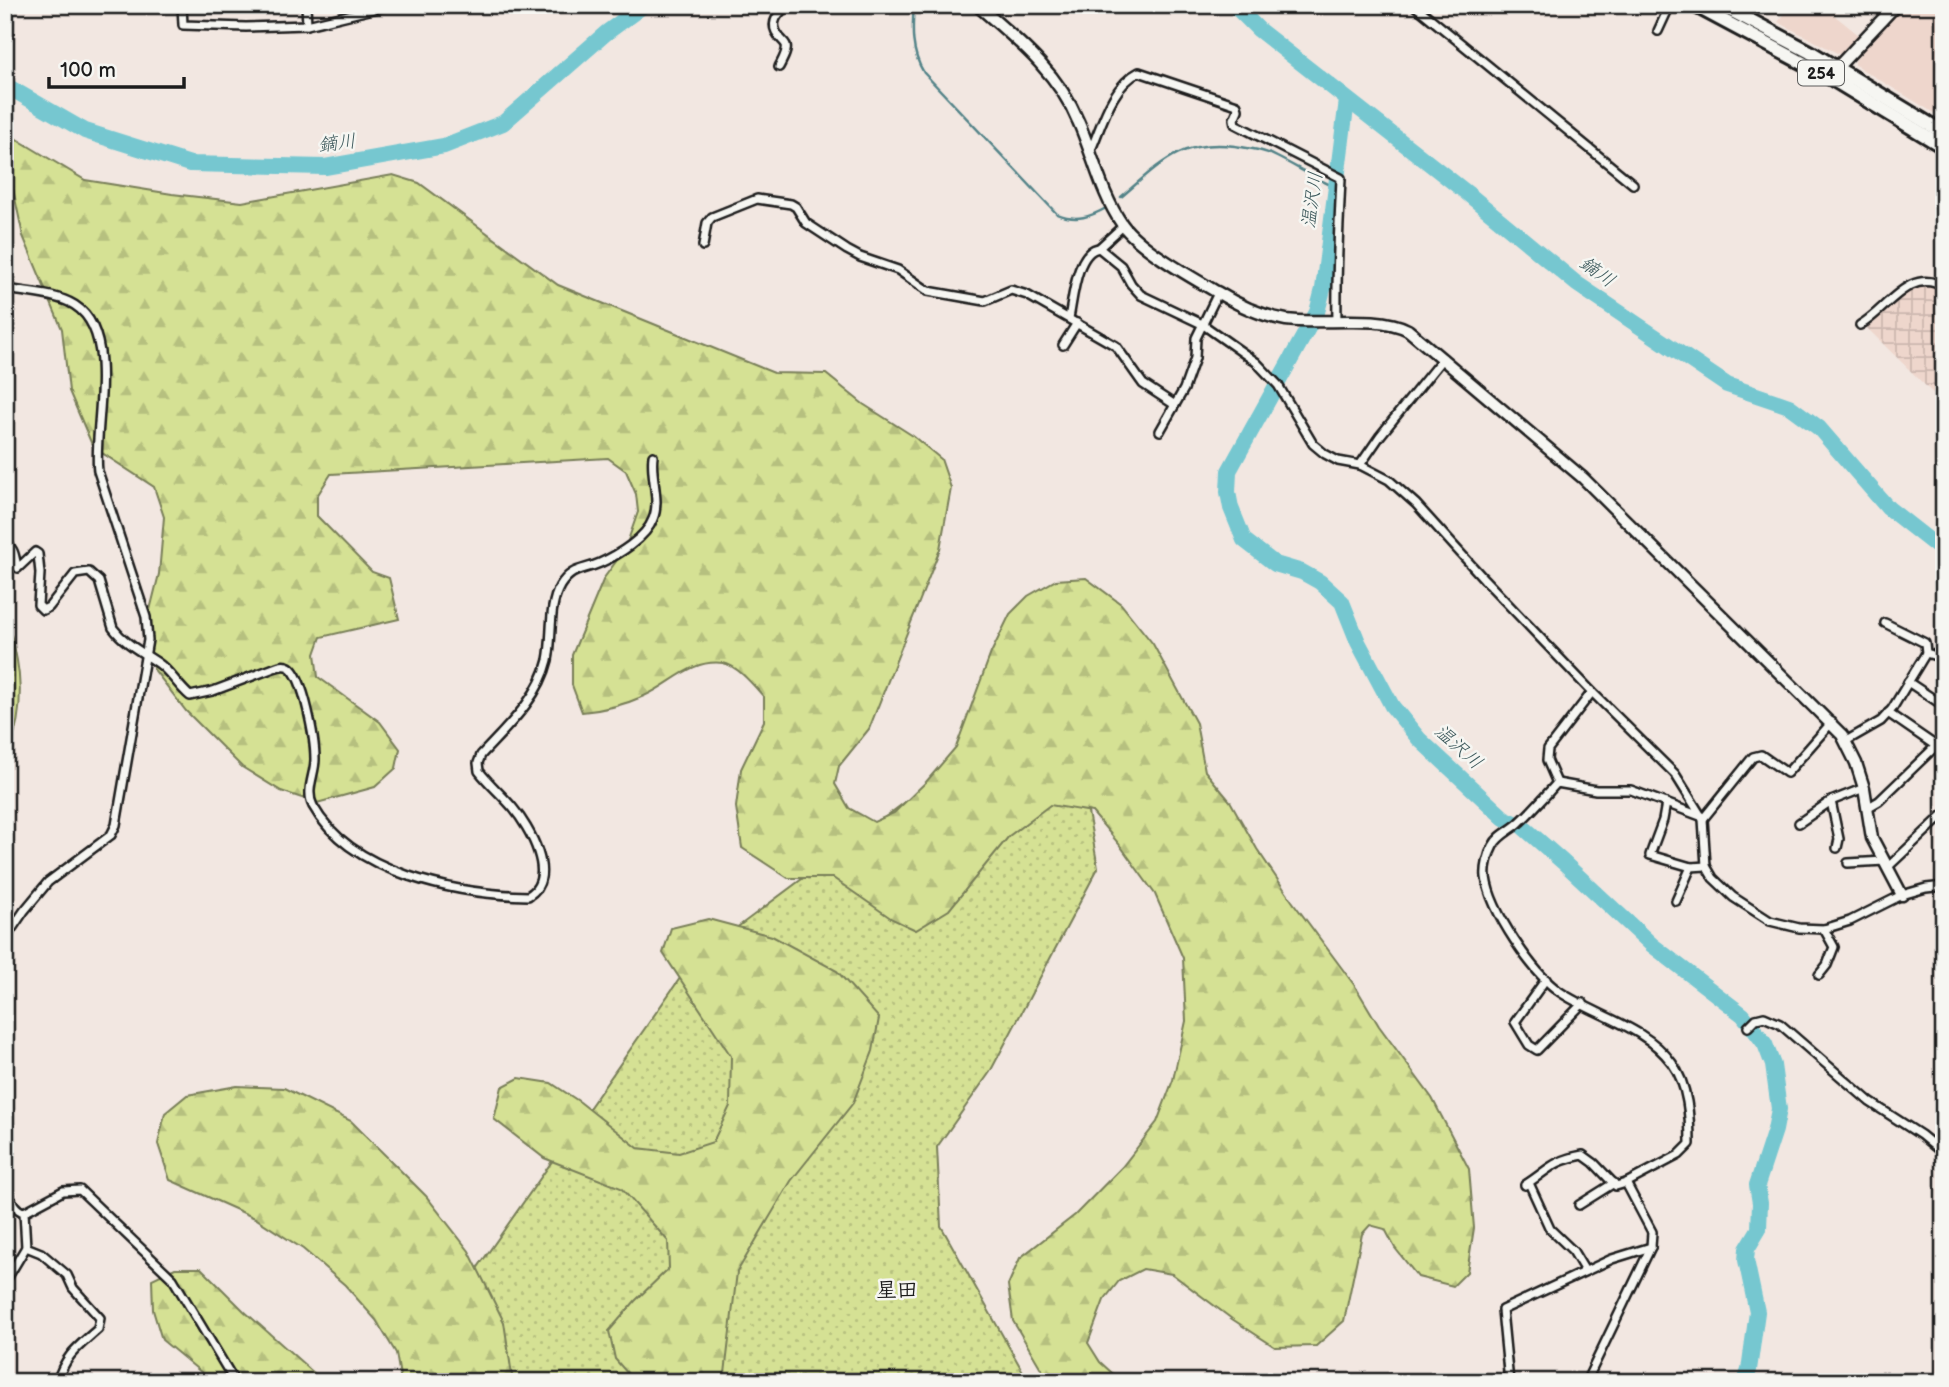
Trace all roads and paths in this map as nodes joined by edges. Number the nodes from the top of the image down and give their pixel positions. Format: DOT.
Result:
graph roads {
  1 [pos="182,5"];
  2 [pos="306,5"];
  3 [pos="390,5"];
  4 [pos="788,5"];
  5 [pos="977,5"];
  6 [pos="1414,5"];
  7 [pos="1670,5"];
  8 [pos="1694,5"];
  9 [pos="1721,5"];
  10 [pos="1896,5"];
  11 [pos="307,25"];
  12 [pos="1658,31"];
  13 [pos="779,68"];
  14 [pos="1833,72"];
  15 [pos="1944,133"];
  16 [pos="1944,147"];
  17 [pos="1090,152"];
  18 [pos="1633,184"];
  19 [pos="1123,226"];
  20 [pos="703,246"];
  21 [pos="1099,248"];
  22 [pos="1944,287"];
  23 [pos="5,289"];
  24 [pos="1218,293"];
  25 [pos="1073,321"];
  26 [pos="1337,322"];
  27 [pos="1202,324"];
  28 [pos="1860,325"];
  29 [pos="1063,345"];
  30 [pos="1443,358"];
  31 [pos="1175,405"];
  32 [pos="1160,431"];
  33 [pos="653,456"];
  34 [pos="1360,465"];
  35 [pos="5,544"];
  36 [pos="1885,623"];
  37 [pos="1926,653"];
  38 [pos="147,657"];
  39 [pos="1944,662"];
  40 [pos="1908,682"];
  41 [pos="1592,692"];
  42 [pos="1944,706"];
  43 [pos="1888,713"];
  44 [pos="1832,722"];
  45 [pos="1846,741"];
  46 [pos="1940,748"];
  47 [pos="1557,783"];
  48 [pos="1864,788"];
  49 [pos="1831,801"];
  50 [pos="1666,803"];
  51 [pos="1867,808"];
  52 [pos="1944,814"];
  53 [pos="1703,819"];
  54 [pos="1799,823"];
  55 [pos="1837,848"];
  56 [pos="1848,863"];
  57 [pos="1886,864"];
  58 [pos="1706,866"];
  59 [pos="1691,867"];
  60 [pos="1944,886"];
  61 [pos="1902,895"];
  62 [pos="1676,901"];
  63 [pos="1824,929"];
  64 [pos="5,939"];
  65 [pos="1819,975"];
  66 [pos="1546,979"];
  67 [pos="1583,1003"];
  68 [pos="1748,1027"];
  69 [pos="1944,1154"];
  70 [pos="1626,1183"];
  71 [pos="1614,1184"];
  72 [pos="5,1185"];
  73 [pos="1579,1205"];
  74 [pos="24,1212"];
  75 [pos="26,1247"];
  76 [pos="1651,1247"];
  77 [pos="1585,1271"];
  78 [pos="5,1282"];
  79 [pos="57,1382"];
  80 [pos="235,1382"];
  81 [pos="1509,1382"];
  82 [pos="1586,1382"];
  1 -- 11 [label="street"];
  2 -- 11 [label="street"];
  3 -- 11 [label="street"];
  4 -- 13 [label="street"];
  5 -- 17 [label="street"];
  6 -- 18 [label="street"];
  7 -- 12 [label="street"];
  8 -- 14 [label="highway, 254"];
  9 -- 14 [label="highway, 254"];
  10 -- 14 [label="street"];
  14 -- 15 [label="highway, 254"];
  14 -- 16 [label="highway, 254"];
  17 -- 19 [label="street"];
  17 -- 26 [label="street"];
  19 -- 21 [label="street"];
  19 -- 24 [label="street"];
  20 -- 25 [label="street"];
  21 -- 25 [label="street"];
  21 -- 27 [label="street"];
  22 -- 28 [label="street"];
  23 -- 38 [label="street"];
  24 -- 26 [label="street"];
  24 -- 27 [label="street"];
  25 -- 29 [label="street"];
  25 -- 31 [label="street"];
  26 -- 30 [label="street"];
  27 -- 31 [label="street"];
  27 -- 34 [label="street"];
  30 -- 34 [label="street"];
  30 -- 44 [label="street"];
  31 -- 32 [label="street"];
  33 -- 38 [label="street"];
  34 -- 41 [label="street"];
  35 -- 38 [label="street"];
  36 -- 37 [label="street"];
  37 -- 39 [label="street"];
  37 -- 40 [label="street"];
  38 -- 64 [label="street"];
  40 -- 42 [label="street"];
  40 -- 43 [label="street"];
  41 -- 47 [label="street"];
  41 -- 53 [label="street"];
  43 -- 45 [label="street"];
  43 -- 46 [label="street"];
  44 -- 45 [label="street"];
  44 -- 53 [label="street"];
  45 -- 48 [label="street"];
  46 -- 51 [label="street"];
  47 -- 50 [label="street"];
  47 -- 66 [label="street"];
  48 -- 49 [label="street"];
  48 -- 51 [label="street"];
  49 -- 54 [label="street"];
  49 -- 55 [label="street"];
  50 -- 53 [label="street"];
  50 -- 59 [label="street"];
  51 -- 57 [label="street"];
  52 -- 57 [label="street"];
  53 -- 58 [label="street"];
  56 -- 57 [label="street"];
  57 -- 61 [label="street"];
  58 -- 59 [label="street"];
  58 -- 63 [label="street"];
  59 -- 62 [label="street"];
  60 -- 61 [label="street"];
  61 -- 63 [label="street"];
  63 -- 65 [label="street"];
  66 -- 67 [label="street"];
  66 -- 67 [label="street"];
  67 -- 70 [label="street"];
  68 -- 69 [label="street"];
  70 -- 71 [label="street"];
  70 -- 76 [label="street"];
  71 -- 73 [label="street"];
  71 -- 77 [label="street"];
  72 -- 74 [label="street"];
  74 -- 75 [label="street"];
  74 -- 80 [label="street"];
  75 -- 78 [label="street"];
  75 -- 79 [label="street"];
  76 -- 77 [label="street"];
  76 -- 82 [label="street"];
  77 -- 81 [label="street"];
}
